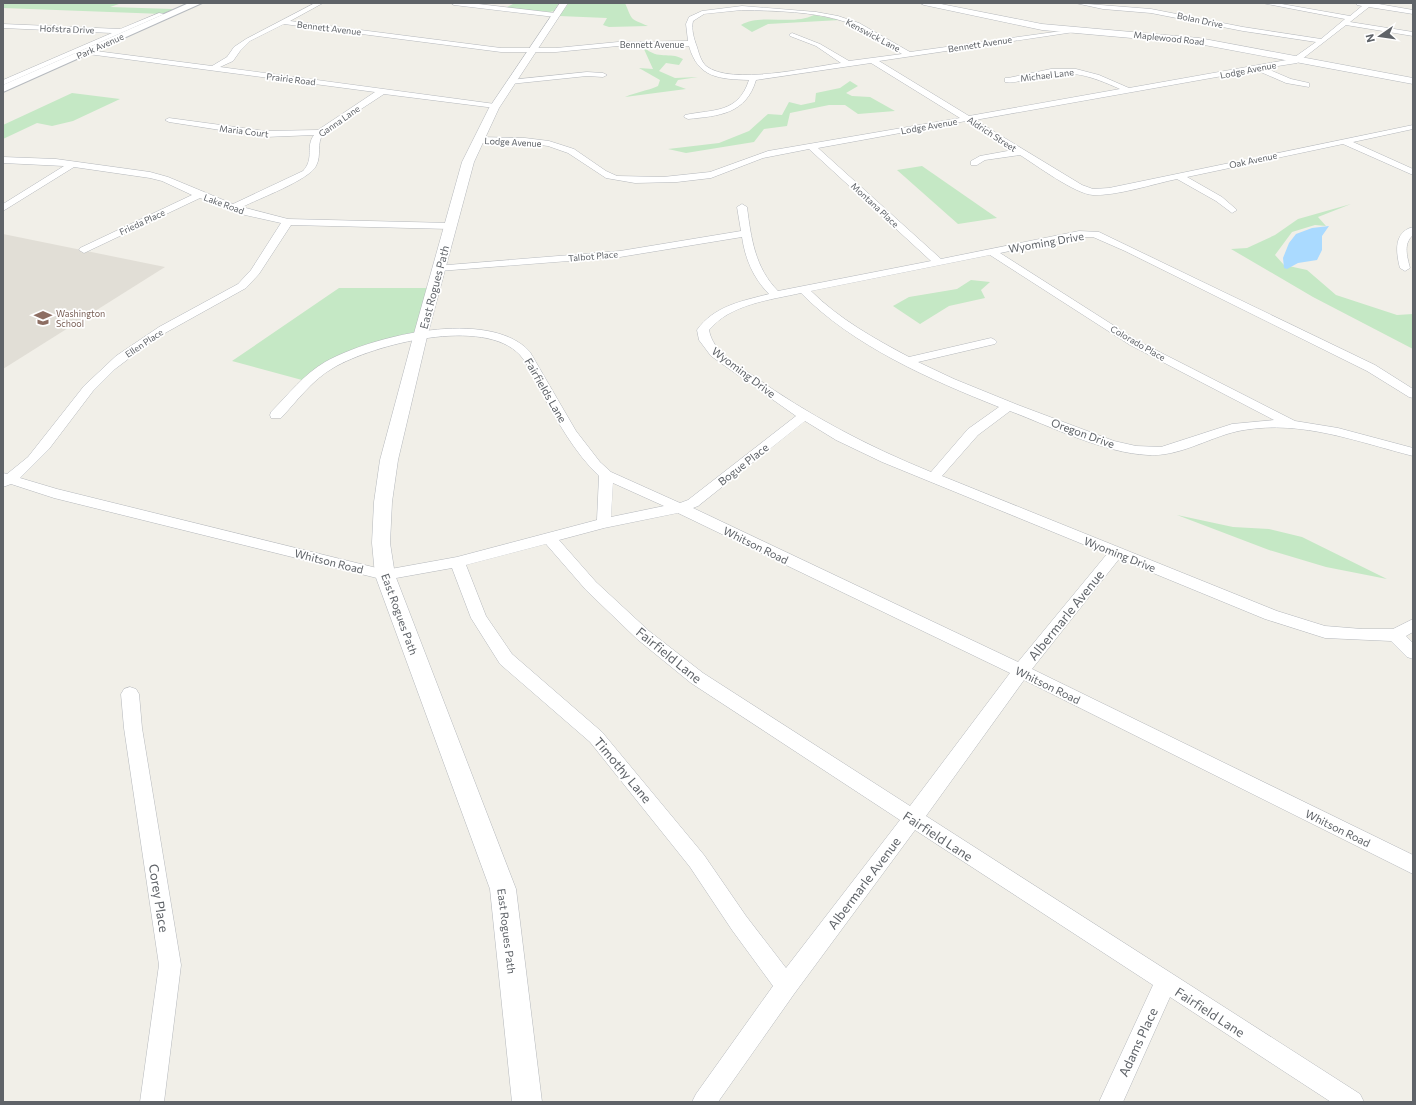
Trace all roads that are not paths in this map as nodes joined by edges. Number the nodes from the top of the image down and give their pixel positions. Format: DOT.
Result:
graph roads {
  1 [pos="197,3"];
  2 [pos="320,3"];
  3 [pos="454,3"];
  4 [pos="924,3"];
  5 [pos="1078,3"];
  6 [pos="1265,3"];
  7 [pos="1353,3"];
  8 [pos="1368,4"];
  9 [pos="560,9"];
  10 [pos="1413,12"];
  11 [pos="161,14"];
  12 [pos="1347,20"];
  13 [pos="283,22"];
  14 [pos="5,27"];
  15 [pos="1074,30"];
  16 [pos="126,32"];
  17 [pos="1413,34"];
  18 [pos="792,35"];
  19 [pos="1322,41"];
  20 [pos="692,44"];
  21 [pos="531,50"];
  22 [pos="88,52"];
  23 [pos="910,55"];
  24 [pos="1298,59"];
  25 [pos="873,61"];
  26 [pos="848,64"];
  27 [pos="212,68"];
  28 [pos="1256,68"];
  29 [pos="603,75"];
  30 [pos="753,78"];
  31 [pos="1008,80"];
  32 [pos="1413,81"];
  33 [pos="510,82"];
  34 [pos="3,83"];
  35 [pos="1306,85"];
  36 [pos="3,89"];
  37 [pos="383,91"];
  38 [pos="1129,91"];
  39 [pos="495,106"];
  40 [pos="688,117"];
  41 [pos="969,119"];
  42 [pos="169,120"];
  43 [pos="1413,127"];
  44 [pos="320,132"];
  45 [pos="478,140"];
  46 [pos="1343,141"];
  47 [pos="812,147"];
  48 [pos="1020,152"];
  49 [pos="3,160"];
  50 [pos="974,163"];
  51 [pos="72,164"];
  52 [pos="1413,172"];
  53 [pos="1180,177"];
  54 [pos="1092,192"];
  55 [pos="200,195"];
  56 [pos="742,207"];
  57 [pos="3,208"];
  58 [pos="233,208"];
  59 [pos="1232,210"];
  60 [pos="288,222"];
  61 [pos="450,226"];
  62 [pos="1413,230"];
  63 [pos="745,233"];
  64 [pos="84,250"];
  65 [pos="992,252"];
  66 [pos="938,262"];
  67 [pos="439,268"];
  68 [pos="1405,268"];
  69 [pos="804,290"];
  70 [pos="776,295"];
  71 [pos="420,337"];
  72 [pos="991,342"];
  73 [pos="907,361"];
  74 [pos="1413,394"];
  75 [pos="1010,406"];
  76 [pos="276,415"];
  77 [pos="803,416"];
  78 [pos="1291,423"];
  79 [pos="1413,452"];
  80 [pos="606,475"];
  81 [pos="934,477"];
  82 [pos="5,480"];
  83 [pos="680,508"];
  84 [pos="604,523"];
  85 [pos="550,538"];
  86 [pos="1116,553"];
  87 [pos="457,562"];
  88 [pos="385,575"];
  89 [pos="1413,625"];
  90 [pos="1395,635"];
  91 [pos="1413,653"];
  92 [pos="1020,671"];
  93 [pos="130,694"];
  94 [pos="912,819"];
  95 [pos="1413,865"];
  96 [pos="1165,983"];
  97 [pos="786,986"];
  98 [pos="152,1102"];
  99 [pos="528,1102"];
  100 [pos="704,1102"];
  101 [pos="1111,1102"];
  102 [pos="1352,1102"];
  1 -- 16 [label="main road, Park Avenue"];
  2 -- 13 [label="street"];
  3 -- 9 [label="street"];
  4 -- 15 [label="street, Maplewood Road"];
  5 -- 19 [label="street, Bolan Drive"];
  6 -- 12 [label="street"];
  7 -- 8 [label="street"];
  8 -- 10 [label="street"];
  8 -- 12 [label="street, Lodge Avenue"];
  9 -- 21 [label="street, East Rogues Path"];
  11 -- 16 [label="street"];
  12 -- 17 [label="street"];
  12 -- 19 [label="street, Lodge Avenue"];
  13 -- 21 [label="street, Bennett Avenue"];
  13 -- 27 [label="street"];
  14 -- 16 [label="street, Hofstra Drive"];
  15 -- 23 [label="street, Bennett Avenue"];
  15 -- 24 [label="street, Maplewood Road"];
  16 -- 22 [label="main road, Park Avenue"];
  16 -- 34 [label="street"];
  18 -- 26 [label="street"];
  19 -- 24 [label="street, Lodge Avenue"];
  20 -- 21 [label="street, Bennett Avenue"];
  20 -- 23 [label="street, Kenswick Lane"];
  20 -- 30 [label="street, Bennett Avenue"];
  21 -- 33 [label="street, East Rogues Path"];
  22 -- 27 [label="street, Prairie Road"];
  22 -- 36 [label="main road, Park Avenue"];
  23 -- 25 [label="street, Bennett Avenue"];
  24 -- 28 [label="street, Lodge Avenue"];
  24 -- 32 [label="street, Maplewood Road"];
  25 -- 26 [label="street, Bennett Avenue"];
  25 -- 41 [label="street, Aldrich Street"];
  26 -- 30 [label="street, Bennett Avenue"];
  27 -- 37 [label="street, Prairie Road"];
  28 -- 35 [label="street"];
  28 -- 38 [label="street, Lodge Avenue"];
  29 -- 33 [label="street"];
  30 -- 40 [label="street"];
  31 -- 38 [label="street, Michael Lane"];
  33 -- 39 [label="street, East Rogues Path"];
  37 -- 39 [label="street, Prairie Road"];
  37 -- 44 [label="street, Ganna Lane"];
  38 -- 41 [label="street, Lodge Avenue"];
  39 -- 45 [label="street, East Rogues Path"];
  41 -- 47 [label="street, Lodge Avenue"];
  41 -- 48 [label="street, Aldrich Street"];
  42 -- 44 [label="street, Maria Court"];
  43 -- 46 [label="street, Oak Avenue"];
  44 -- 58 [label="street, Ganna Lane"];
  45 -- 47 [label="street, Lodge Avenue"];
  45 -- 61 [label="street, East Rogues Path"];
  46 -- 52 [label="street"];
  46 -- 53 [label="street, Oak Avenue"];
  47 -- 66 [label="street, Montana Place"];
  48 -- 50 [label="street"];
  48 -- 54 [label="street, Aldrich Street"];
  49 -- 51 [label="street, Lake Road"];
  51 -- 55 [label="street, Lake Road"];
  51 -- 57 [label="street"];
  53 -- 54 [label="street, Oak Avenue"];
  53 -- 59 [label="street"];
  55 -- 58 [label="street, Lake Road"];
  55 -- 64 [label="street, Frieda Place"];
  56 -- 63 [label="street"];
  58 -- 60 [label="street, Lake Road"];
  60 -- 61 [label="street, Lake Road"];
  60 -- 82 [label="street, Ellen Place"];
  61 -- 67 [label="street, East Rogues Path"];
  62 -- 68 [label="street"];
  63 -- 67 [label="street, Talbot Place"];
  63 -- 70 [label="street"];
  65 -- 66 [label="street, Wyoming Drive"];
  65 -- 74 [label="street, Wyoming Drive"];
  65 -- 78 [label="street, Colorado Place"];
  66 -- 69 [label="street, Wyoming Drive"];
  67 -- 71 [label="street, East Rogues Path"];
  69 -- 70 [label="street, Wyoming Drive"];
  69 -- 73 [label="street, Oregon Drive"];
  70 -- 77 [label="street, Wyoming Drive"];
  71 -- 76 [label="street, Fairfields Lane"];
  71 -- 80 [label="street, Fairfields Lane"];
  71 -- 88 [label="street, East Rogues Path"];
  72 -- 73 [label="street"];
  73 -- 75 [label="street, Oregon Drive"];
  75 -- 78 [label="street, Oregon Drive"];
  75 -- 81 [label="street"];
  77 -- 81 [label="street, Wyoming Drive"];
  77 -- 83 [label="street, Bogue Place"];
  78 -- 79 [label="street, Oregon Drive"];
  80 -- 83 [label="street, Whitson Road"];
  80 -- 84 [label="street"];
  81 -- 86 [label="street, Wyoming Drive"];
  82 -- 88 [label="street, Whitson Road"];
  83 -- 84 [label="street, Whitson Road"];
  83 -- 92 [label="street, Whitson Road"];
  84 -- 85 [label="street, Whitson Road"];
  85 -- 87 [label="street, Whitson Road"];
  85 -- 94 [label="street, Fairfield Lane"];
  86 -- 90 [label="street, Wyoming Drive"];
  86 -- 92 [label="street, Albermarle Avenue"];
  87 -- 88 [label="street, Whitson Road"];
  87 -- 97 [label="street, Timothy Lane"];
  88 -- 99 [label="street, East Rogues Path"];
  89 -- 90 [label="street, Wyoming Drive"];
  90 -- 91 [label="street"];
  92 -- 94 [label="street, Albermarle Avenue"];
  92 -- 95 [label="street, Whitson Road"];
  93 -- 98 [label="street, Corey Place"];
  94 -- 96 [label="street, Fairfield Lane"];
  94 -- 97 [label="street, Albermarle Avenue"];
  96 -- 101 [label="street, Adams Place"];
  96 -- 102 [label="street, Fairfield Lane"];
  97 -- 100 [label="street, Albermarle Avenue"];
}
